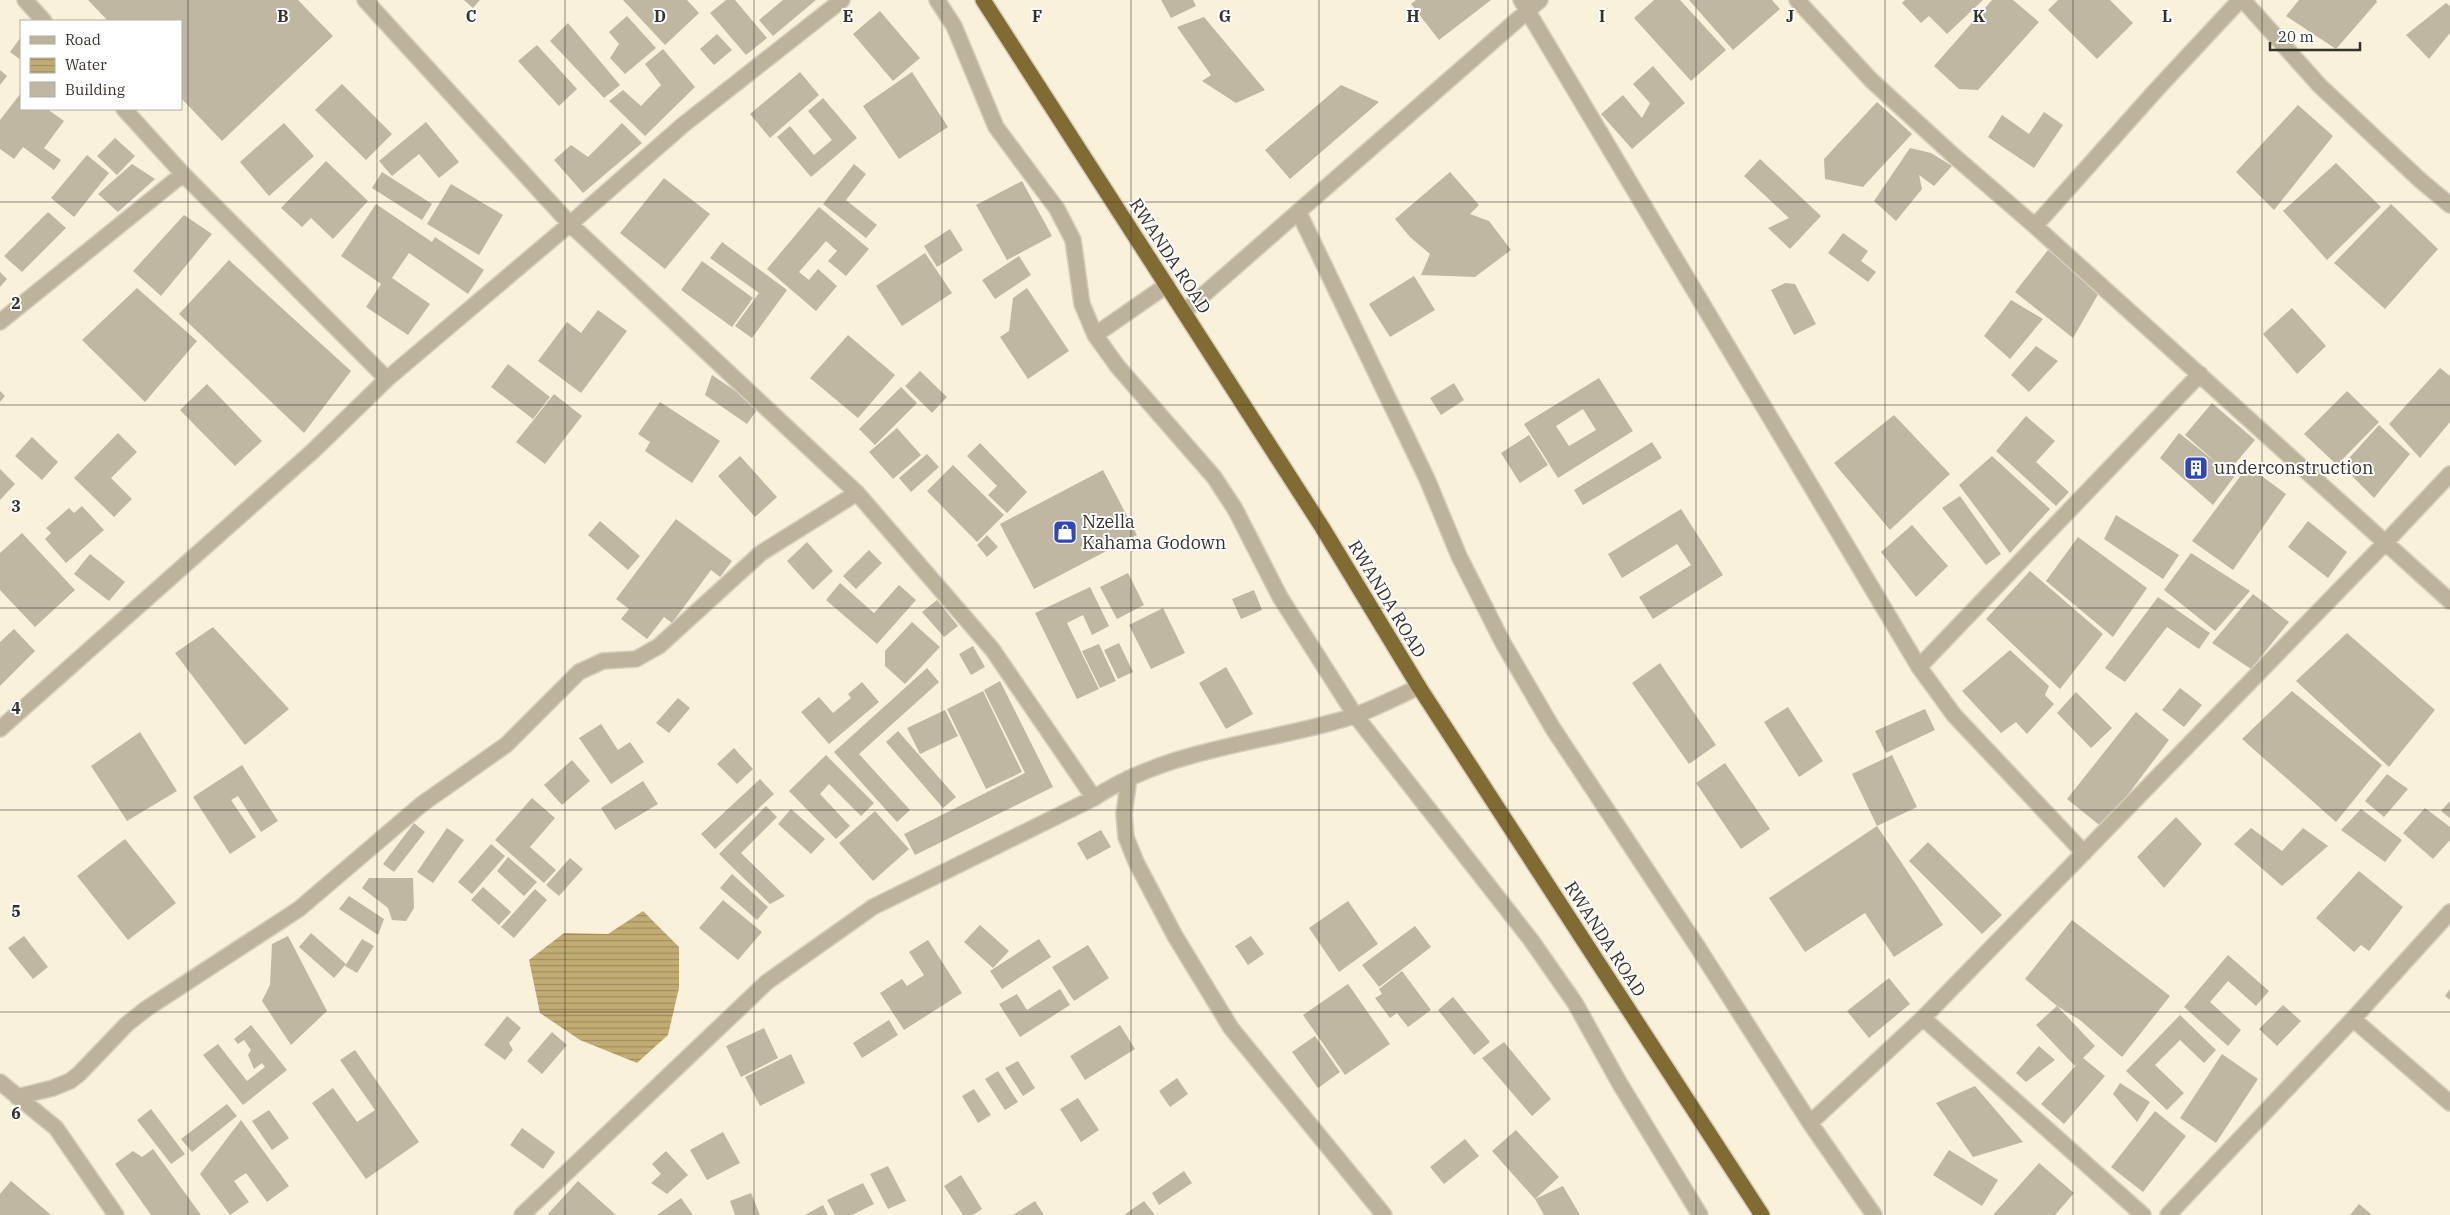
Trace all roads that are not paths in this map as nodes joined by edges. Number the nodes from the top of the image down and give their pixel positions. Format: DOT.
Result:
graph roads {
  1 [pos="25,0"];
  2 [pos="364,0"];
  3 [pos="842,0"];
  4 [pos="937,0"];
  5 [pos="983,0"];
  6 [pos="1540,0"];
  7 [pos="1797,0"];
  8 [pos="2242,0"];
  9 [pos="1524,6"];
  10 [pos="43,20"];
  11 [pos="125,110"];
  12 [pos="183,174"];
  13 [pos="2450,205"];
  14 [pos="1299,213"];
  15 [pos="570,224"];
  16 [pos="2035,226"];
  17 [pos="1167,285"];
  18 [pos="1184,311"];
  19 [pos="0,322"];
  20 [pos="1095,335"];
  21 [pos="2200,374"];
  22 [pos="387,379"];
  23 [pos="2450,474"];
  24 [pos="857,493"];
  25 [pos="2385,543"];
  26 [pos="2450,601"];
  27 [pos="1919,668"];
  28 [pos="1418,688"];
  29 [pos="1355,715"];
  30 [pos="0,729"];
  31 [pos="1129,778"];
  32 [pos="1094,798"];
  33 [pos="2084,853"];
  34 [pos="2450,912"];
  35 [pos="1923,1018"];
  36 [pos="2354,1019"];
  37 [pos="0,1082"];
  38 [pos="17,1096"];
  39 [pos="2450,1103"];
  40 [pos="1810,1123"];
  41 [pos="116,1215"];
  42 [pos="522,1215"];
  43 [pos="1384,1215"];
  44 [pos="1700,1215"];
  45 [pos="1762,1215"];
  46 [pos="1874,1215"];
  47 [pos="2143,1215"];
  48 [pos="2168,1215"];
  1 -- 10 [label="street"];
  2 -- 15 [label="street"];
  3 -- 15 [label="street"];
  4 -- 20 [label="street"];
  5 -- 17 [label="highway, RWANDA ROAD"];
  6 -- 9 [label="street"];
  7 -- 16 [label="street"];
  8 -- 13 [label="street"];
  8 -- 16 [label="street"];
  9 -- 14 [label="street"];
  9 -- 27 [label="street"];
  11 -- 12 [label="street"];
  12 -- 19 [label="street"];
  12 -- 22 [label="street"];
  14 -- 18 [label="street"];
  14 -- 40 [label="street"];
  15 -- 22 [label="street"];
  15 -- 24 [label="street"];
  16 -- 21 [label="street"];
  17 -- 18 [label="highway, RWANDA ROAD"];
  17 -- 20 [label="street"];
  18 -- 28 [label="highway, RWANDA ROAD"];
  20 -- 29 [label="street"];
  21 -- 25 [label="street"];
  21 -- 27 [label="street"];
  22 -- 30 [label="street"];
  23 -- 25 [label="street"];
  24 -- 32 [label="street"];
  24 -- 38 [label="street"];
  25 -- 26 [label="street"];
  25 -- 33 [label="street"];
  27 -- 33 [label="street"];
  28 -- 29 [label="street"];
  28 -- 45 [label="highway, RWANDA ROAD"];
  29 -- 31 [label="street"];
  29 -- 44 [label="street"];
  31 -- 32 [label="street"];
  31 -- 43 [label="street"];
  32 -- 42 [label="street"];
  33 -- 35 [label="street"];
  34 -- 36 [label="street"];
  35 -- 40 [label="street"];
  35 -- 47 [label="street"];
  36 -- 39 [label="street"];
  36 -- 48 [label="street"];
  37 -- 38 [label="street"];
  38 -- 41 [label="street"];
  40 -- 46 [label="street"];
}
